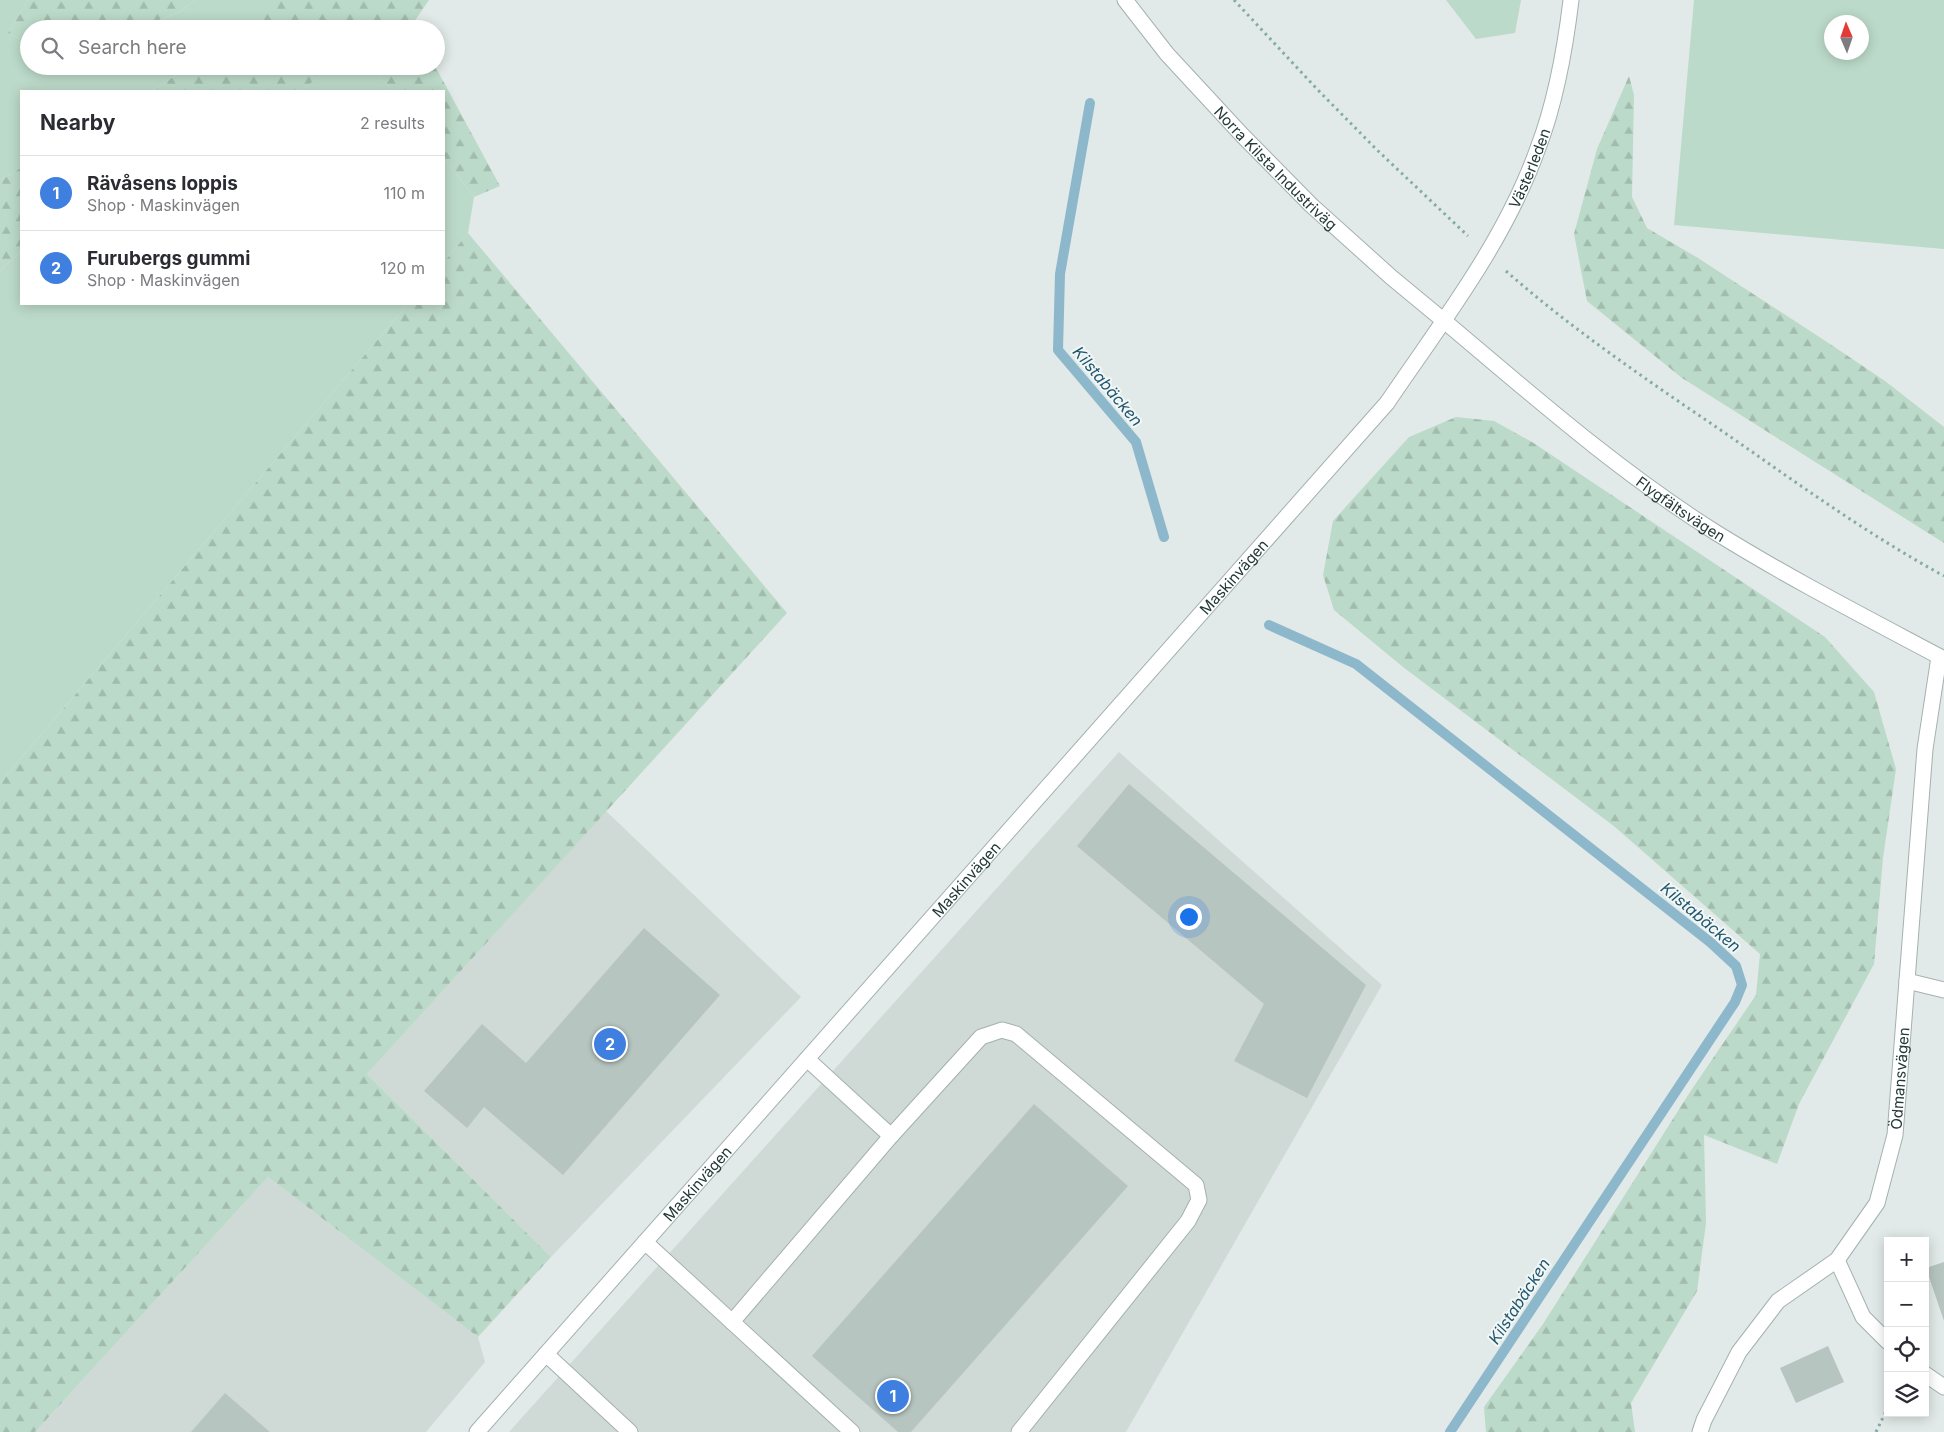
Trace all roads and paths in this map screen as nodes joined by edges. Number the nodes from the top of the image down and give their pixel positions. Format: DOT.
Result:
graph roads {
  1 [pos="1125,0"];
  2 [pos="1234,0"];
  3 [pos="1571,0"];
  4 [pos="1487,254"];
  5 [pos="1443,320"];
  6 [pos="1944,576"];
  7 [pos="1942,658"];
  8 [pos="1907,982"];
  9 [pos="1944,990"];
  10 [pos="808,1059"];
  11 [pos="891,1136"];
  12 [pos="645,1242"];
  13 [pos="1837,1260"];
  14 [pos="732,1322"];
  15 [pos="1884,1338"];
  16 [pos="546,1354"];
  17 [pos="1929,1377"];
  18 [pos="1944,1388"];
  19 [pos="1884,1415"];
  20 [pos="477,1432"];
  21 [pos="630,1432"];
  22 [pos="852,1432"];
  23 [pos="1019,1432"];
  24 [pos="1700,1432"];
  25 [pos="1876,1432"];
  1 -- 5 [label="street, Norra Kilsta Industriväg"];
  2 -- 4 [label="path"];
  3 -- 4 [label="street, Västerleden"];
  4 -- 5 [label="street, Västerleden"];
  4 -- 6 [label="path"];
  5 -- 7 [label="street, Flygfältsvägen"];
  5 -- 10 [label="street, Maskinvägen"];
  7 -- 8 [label="street, Ödmansvägen"];
  8 -- 9 [label="street"];
  8 -- 13 [label="street, Ödmansvägen"];
  10 -- 11 [label="street"];
  10 -- 12 [label="street, Maskinvägen"];
  11 -- 14 [label="street"];
  11 -- 23 [label="street"];
  12 -- 14 [label="street"];
  12 -- 16 [label="street, Maskinvägen"];
  13 -- 15 [label="street"];
  13 -- 24 [label="street, Ödmansvägen"];
  14 -- 22 [label="street"];
  16 -- 20 [label="street, Maskinvägen"];
  16 -- 21 [label="street"];
  17 -- 18 [label="street"];
  19 -- 25 [label="path"];
}
